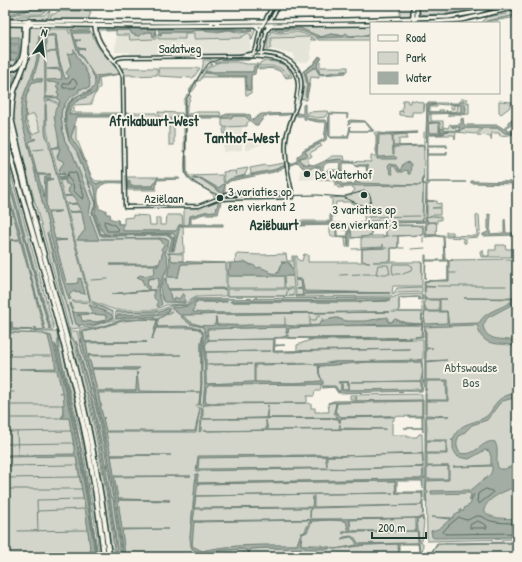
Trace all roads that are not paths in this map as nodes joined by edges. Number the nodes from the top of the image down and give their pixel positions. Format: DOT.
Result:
graph roads {
  1 [pos="273,5"];
  2 [pos="279,5"];
  3 [pos="413,5"];
  4 [pos="417,5"];
  5 [pos="498,5"];
  6 [pos="517,7"];
  7 [pos="273,16"];
  8 [pos="415,18"];
  9 [pos="264,21"];
  10 [pos="275,21"];
  11 [pos="5,22"];
  12 [pos="432,22"];
  13 [pos="28,23"];
  14 [pos="95,23"];
  15 [pos="270,23"];
  16 [pos="370,24"];
  17 [pos="255,25"];
  18 [pos="262,25"];
  19 [pos="260,30"];
  20 [pos="266,31"];
  21 [pos="256,49"];
  22 [pos="262,50"];
  23 [pos="254,53"];
  24 [pos="257,53"];
  25 [pos="262,53"];
  26 [pos="266,53"];
  27 [pos="240,56"];
  28 [pos="261,57"];
  29 [pos="115,60"];
  30 [pos="5,69"];
  31 [pos="294,111"];
  32 [pos="5,113"];
  33 [pos="5,136"];
  34 [pos="5,146"];
  35 [pos="18,183"];
  36 [pos="292,193"];
  37 [pos="225,199"];
  38 [pos="32,213"];
  39 [pos="104,557"];
  40 [pos="109,557"];
  1 -- 9 [label="street"];
  2 -- 7 [label="street"];
  3 -- 8 [label="main road"];
  4 -- 8 [label="main road"];
  5 -- 8 [label="main road"];
  6 -- 12 [label="main road"];
  7 -- 10 [label="main road"];
  7 -- 15 [label="street"];
  8 -- 10 [label="main road"];
  9 -- 14 [label="main road"];
  9 -- 15 [label="main road"];
  9 -- 18 [label="street"];
  10 -- 15 [label="main road"];
  11 -- 13 [label="main road"];
  13 -- 14 [label="main road"];
  13 -- 30 [label="highway"];
  13 -- 38 [label="highway"];
  14 -- 17 [label="main road"];
  14 -- 29 [label="street"];
  15 -- 16 [label="main road"];
  15 -- 18 [label="main road"];
  15 -- 20 [label="main road"];
  17 -- 18 [label="main road"];
  17 -- 19 [label="main road"];
  18 -- 19 [label="street"];
  19 -- 21 [label="street"];
  20 -- 22 [label="street"];
  21 -- 23 [label="street"];
  21 -- 24 [label="street"];
  22 -- 25 [label="street"];
  22 -- 26 [label="street"];
  23 -- 24 [label="street, Sadatweg"];
  23 -- 27 [label="street, Sadatweg"];
  24 -- 25 [label="street, Sadatweg"];
  24 -- 28 [label="street"];
  25 -- 26 [label="street, Sadatweg"];
  25 -- 28 [label="street"];
  26 -- 31 [label="street"];
  27 -- 28 [label="street, Sadatweg"];
  27 -- 29 [label="street, Sadatweg"];
  28 -- 31 [label="street, Sadatweg"];
  29 -- 37 [label="street, Aziëlaan"];
  31 -- 36 [label="street"];
  32 -- 38 [label="highway"];
  33 -- 35 [label="highway"];
  34 -- 35 [label="highway"];
  35 -- 39 [label="highway"];
  36 -- 37 [label="street"];
  36 -- 37 [label="street, Aziëlaan"];
  38 -- 40 [label="highway"];
}
